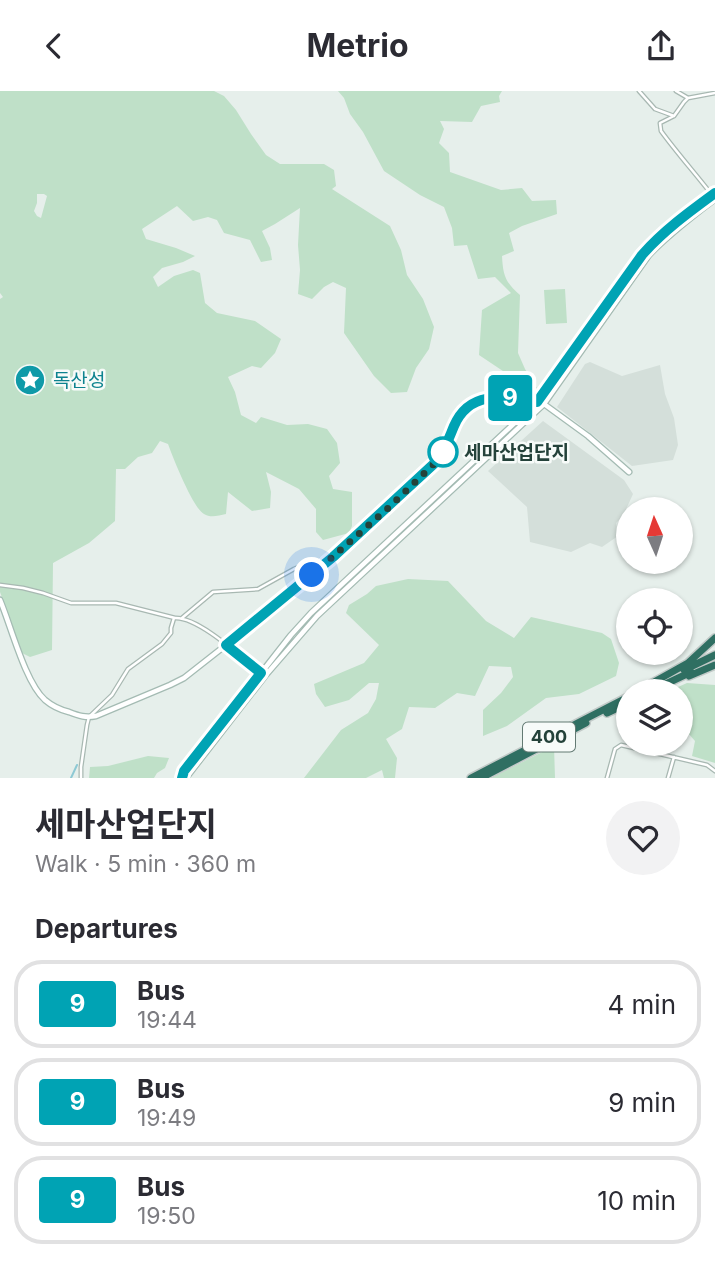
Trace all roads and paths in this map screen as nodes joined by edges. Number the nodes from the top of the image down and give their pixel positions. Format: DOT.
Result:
graph roads {
  1 [pos="639,91"];
  2 [pos="676,91"];
  3 [pos="715,93"];
  4 [pos="688,98"];
  5 [pos="674,117"];
  6 [pos="714,196"];
  7 [pos="537,402"];
  8 [pos="544,404"];
  9 [pos="629,472"];
  10 [pos="333,557"];
  11 [pos="0,585"];
  12 [pos="0,600"];
  13 [pos="174,618"];
  14 [pos="181,618"];
  15 [pos="715,638"];
  16 [pos="226,645"];
  17 [pos="715,660"];
  18 [pos="263,675"];
  19 [pos="660,679"];
  20 [pos="668,679"];
  21 [pos="676,679"];
  22 [pos="679,679"];
  23 [pos="616,706"];
  24 [pos="616,707"];
  25 [pos="89,717"];
  26 [pos="674,757"];
  27 [pos="715,771"];
  28 [pos="81,778"];
  29 [pos="184,778"];
  30 [pos="471,778"];
  31 [pos="481,778"];
  32 [pos="607,778"];
  33 [pos="668,778"];
  1 -- 5 [label="street"];
  2 -- 4 [label="street"];
  3 -- 4 [label="street"];
  4 -- 5 [label="street"];
  5 -- 6 [label="street"];
  6 -- 7 [label="street"];
  6 -- 8 [label="street"];
  7 -- 8 [label="street"];
  7 -- 10 [label="street"];
  7 -- 18 [label="street"];
  8 -- 9 [label="street"];
  8 -- 18 [label="street"];
  10 -- 14 [label="street"];
  10 -- 16 [label="street"];
  11 -- 13 [label="street"];
  12 -- 25 [label="street"];
  13 -- 14 [label="street"];
  13 -- 25 [label="street"];
  14 -- 16 [label="street"];
  15 -- 19 [label="highway"];
  16 -- 18 [label="street"];
  16 -- 25 [label="street"];
  17 -- 20 [label="highway"];
  17 -- 21 [label="highway"];
  17 -- 22 [label="highway"];
  18 -- 29 [label="street"];
  23 -- 30 [label="highway, 400"];
  24 -- 31 [label="highway, 400"];
  25 -- 28 [label="street"];
  26 -- 27 [label="street"];
  26 -- 32 [label="street"];
  26 -- 33 [label="street"];
}
